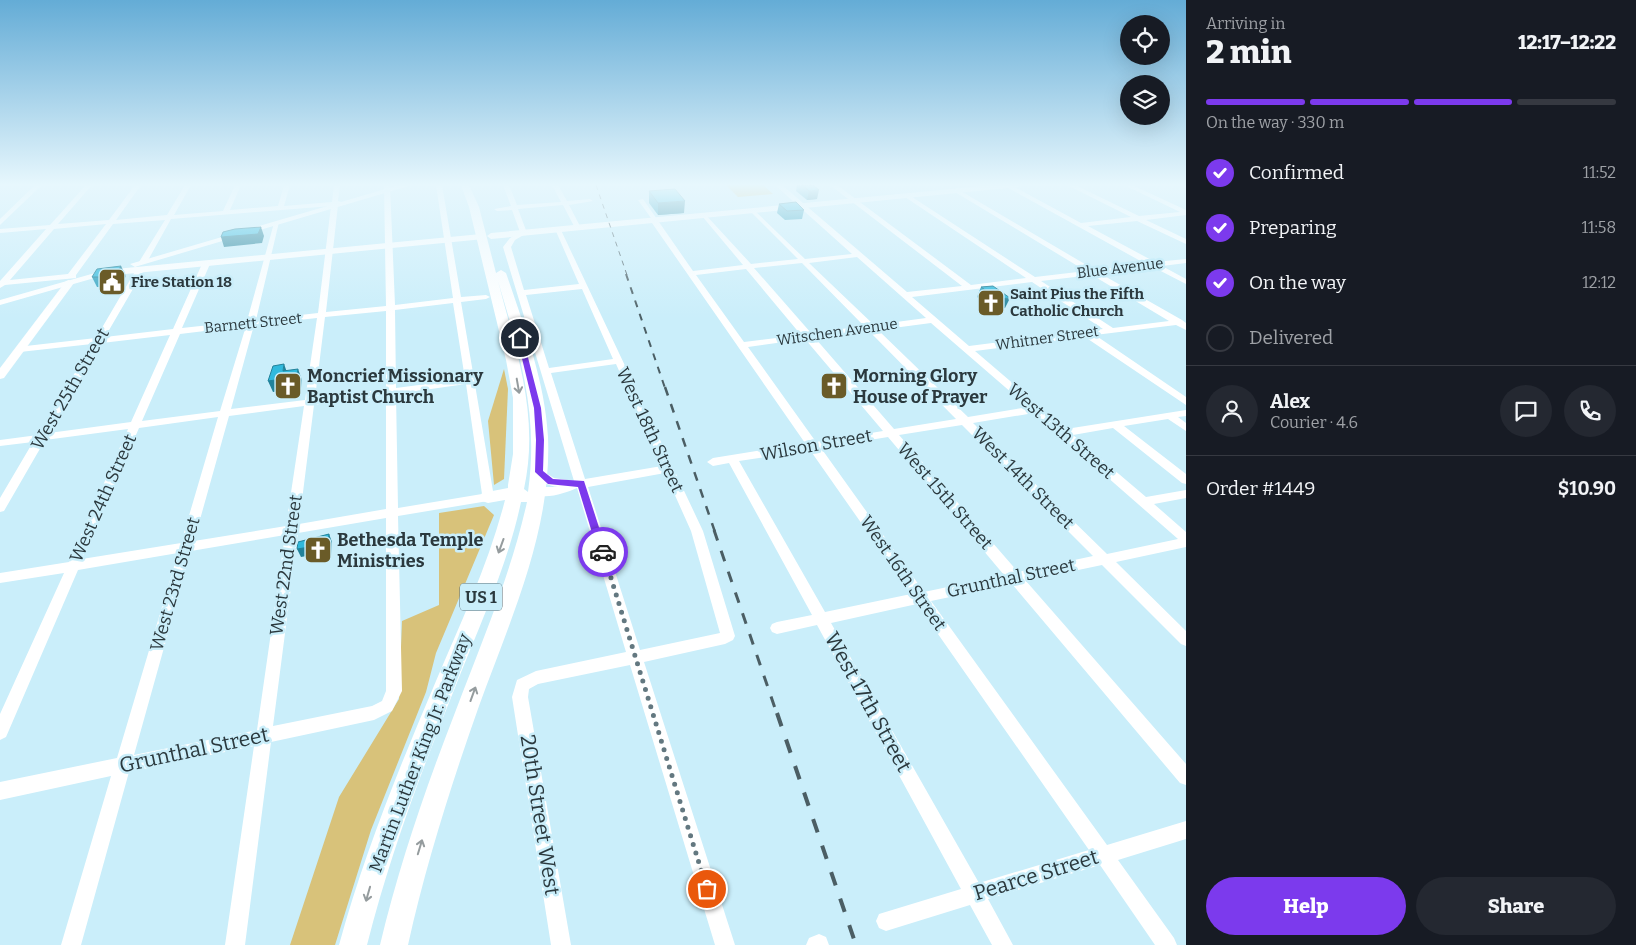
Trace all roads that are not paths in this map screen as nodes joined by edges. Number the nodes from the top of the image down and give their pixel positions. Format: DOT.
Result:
graph roads {
  1 [pos="25,229"];
  2 [pos="50,229"];
  3 [pos="106,229"];
  4 [pos="163,229"];
  5 [pos="259,229"];
  6 [pos="276,229"];
  7 [pos="334,229"];
  8 [pos="388,229"];
  9 [pos="445,229"];
  10 [pos="483,229"];
  11 [pos="485,229"];
  12 [pos="523,229"];
  13 [pos="567,229"];
  14 [pos="661,229"];
  15 [pos="716,229"];
  16 [pos="771,229"];
  17 [pos="829,229"];
  18 [pos="892,229"];
  19 [pos="957,229"];
  20 [pos="1022,229"];
  21 [pos="1089,229"];
  22 [pos="1160,229"];
  23 [pos="558,230"];
  24 [pos="0,231"];
  25 [pos="524,233"];
  26 [pos="486,237"];
  27 [pos="447,240"];
  28 [pos="1186,242"];
  29 [pos="389,246"];
  30 [pos="330,252"];
  31 [pos="859,255"];
  32 [pos="269,258"];
  33 [pos="804,261"];
  34 [pos="1186,261"];
  35 [pos="206,264"];
  36 [pos="1153,264"];
  37 [pos="142,266"];
  38 [pos="749,267"];
  39 [pos="1092,271"];
  40 [pos="102,274"];
  41 [pos="691,274"];
  42 [pos="1032,279"];
  43 [pos="70,280"];
  44 [pos="1186,282"];
  45 [pos="1,284"];
  46 [pos="584,286"];
  47 [pos="969,287"];
  48 [pos="522,292"];
  49 [pos="905,295"];
  50 [pos="486,298"];
  51 [pos="457,300"];
  52 [pos="0,302"];
  53 [pos="390,307"];
  54 [pos="321,315"];
  55 [pos="933,320"];
  56 [pos="1182,322"];
  57 [pos="250,323"];
  58 [pos="1186,327"];
  59 [pos="871,328"];
  60 [pos="1110,330"];
  61 [pos="176,331"];
  62 [pos="1086,333"];
  63 [pos="807,336"];
  64 [pos="99,340"];
  65 [pos="742,345"];
  66 [pos="20,349"];
  67 [pos="967,349"];
  68 [pos="618,361"];
  69 [pos="546,371"];
  70 [pos="0,376"];
  71 [pos="470,381"];
  72 [pos="391,392"];
  73 [pos="309,402"];
  74 [pos="1186,402"];
  75 [pos="1037,409"];
  76 [pos="1186,413"];
  77 [pos="224,414"];
  78 [pos="1170,416"];
  79 [pos="965,420"];
  80 [pos="522,422"];
  81 [pos="135,425"];
  82 [pos="1116,425"];
  83 [pos="1186,428"];
  84 [pos="890,432"];
  85 [pos="1064,433"];
  86 [pos="42,438"];
  87 [pos="0,443"];
  88 [pos="813,445"];
  89 [pos="732,459"];
  90 [pos="713,462"];
  91 [pos="668,469"];
  92 [pos="1186,480"];
  93 [pos="538,482"];
  94 [pos="577,484"];
  95 [pos="517,492"];
  96 [pos="1186,494"];
  97 [pos="488,497"];
  98 [pos="1143,502"];
  99 [pos="0,508"];
  100 [pos="392,513"];
  101 [pos="510,518"];
  102 [pos="291,530"];
  103 [pos="1186,541"];
  104 [pos="526,542"];
  105 [pos="186,547"];
  106 [pos="1104,559"];
  107 [pos="73,566"];
  108 [pos="0,578"];
  109 [pos="1015,578"];
  110 [pos="921,598"];
  111 [pos="821,618"];
  112 [pos="777,628"];
  113 [pos="1186,640"];
  114 [pos="636,657"];
  115 [pos="0,732"];
  116 [pos="264,736"];
  117 [pos="123,765"];
  118 [pos="1186,777"];
  119 [pos="0,792"];
  120 [pos="1186,830"];
  121 [pos="1103,855"];
  122 [pos="975,894"];
  123 [pos="886,921"];
  124 [pos="71,945"];
  125 [pos="235,945"];
  126 [pos="353,945"];
  127 [pos="394,945"];
  128 [pos="561,945"];
  129 [pos="725,945"];
  130 [pos="1003,945"];
  131 [pos="1167,945"];
  1 -- 24 [label="street"];
  2 -- 45 [label="street"];
  3 -- 43 [label="street"];
  4 -- 37 [label="street, West 25th Street"];
  5 -- 37 [label="main road"];
  6 -- 32 [label="street, West 23rd Street"];
  7 -- 30 [label="street, West 22nd Street"];
  8 -- 29 [label="street"];
  9 -- 27 [label="street"];
  10 -- 26 [label="highway, Martin Luther King Jr. Parkway / US 1"];
  11 -- 26 [label="highway, Martin Luther King Jr. Parkway / US 1"];
  12 -- 25 [label="street"];
  13 -- 23 [label="main road"];
  14 -- 41 [label="street, West 16th Street"];
  15 -- 38 [label="street, West 15th Street"];
  16 -- 33 [label="street, West 14th Street"];
  17 -- 31 [label="street, West 13th Street"];
  18 -- 47 [label="street"];
  19 -- 42 [label="street"];
  20 -- 39 [label="street"];
  21 -- 36 [label="street"];
  22 -- 28 [label="street"];
  23 -- 25 [label="main road"];
  23 -- 46 [label="street, West 18th Street"];
  25 -- 26 [label="main road"];
  25 -- 48 [label="street"];
  26 -- 27 [label="main road"];
  26 -- 80 [label="highway, Martin Luther King Jr. Parkway / US 1, one-way"];
  26 -- 93 [label="highway, Martin Luther King Jr. Parkway / US 1"];
  27 -- 29 [label="main road"];
  27 -- 51 [label="street"];
  29 -- 30 [label="main road"];
  29 -- 53 [label="street"];
  30 -- 32 [label="main road"];
  30 -- 54 [label="street, West 22nd Street"];
  31 -- 33 [label="street"];
  31 -- 49 [label="street, West 13th Street"];
  32 -- 35 [label="main road"];
  32 -- 57 [label="street, West 23rd Street"];
  33 -- 38 [label="street"];
  33 -- 59 [label="street, West 14th Street"];
  34 -- 36 [label="street, Blue Avenue"];
  35 -- 37 [label="main road"];
  35 -- 61 [label="street, West 24th Street"];
  36 -- 39 [label="street, Blue Avenue"];
  36 -- 44 [label="street"];
  37 -- 40 [label="main road"];
  37 -- 64 [label="street, West 25th Street"];
  38 -- 41 [label="street"];
  38 -- 63 [label="street, West 15th Street"];
  39 -- 42 [label="street, Blue Avenue"];
  39 -- 56 [label="street"];
  40 -- 43 [label="street"];
  41 -- 65 [label="street, West 16th Street"];
  42 -- 47 [label="street, Blue Avenue"];
  42 -- 60 [label="street"];
  43 -- 45 [label="street"];
  43 -- 52 [label="street"];
  43 -- 66 [label="main road"];
  46 -- 48 [label="street"];
  46 -- 68 [label="street, West 18th Street"];
  47 -- 49 [label="street, Blue Avenue"];
  48 -- 69 [label="street"];
  49 -- 55 [label="street, West 13th Street"];
  50 -- 51 [label="street, Barnett Street"];
  51 -- 53 [label="street, Barnett Street"];
  51 -- 71 [label="street"];
  53 -- 54 [label="street, Barnett Street"];
  53 -- 72 [label="street"];
  54 -- 57 [label="street, Barnett Street"];
  54 -- 73 [label="street, West 22nd Street"];
  55 -- 59 [label="street, Witschen Avenue"];
  55 -- 67 [label="street, West 13th Street"];
  56 -- 58 [label="street"];
  56 -- 60 [label="street, Whitner Street"];
  57 -- 61 [label="street, Barnett Street"];
  57 -- 77 [label="street, West 23rd Street"];
  59 -- 63 [label="street, Witschen Avenue"];
  59 -- 79 [label="street, West 14th Street"];
  60 -- 62 [label="street, Whitner Street"];
  61 -- 64 [label="street, Barnett Street"];
  61 -- 81 [label="street, West 24th Street"];
  62 -- 67 [label="street, Whitner Street"];
  62 -- 74 [label="street"];
  63 -- 65 [label="street, Witschen Avenue"];
  63 -- 84 [label="street, West 15th Street"];
  64 -- 66 [label="street, Barnett Street"];
  64 -- 86 [label="street, West 25th Street"];
  65 -- 88 [label="street, West 16th Street"];
  66 -- 70 [label="main road"];
  67 -- 75 [label="street, West 13th Street"];
  68 -- 69 [label="street"];
  68 -- 91 [label="street, West 18th Street"];
  69 -- 94 [label="street"];
  71 -- 72 [label="street"];
  71 -- 97 [label="street"];
  72 -- 73 [label="street"];
  72 -- 100 [label="street"];
  73 -- 77 [label="street"];
  73 -- 102 [label="street, West 22nd Street"];
  75 -- 79 [label="street, Wilson Street"];
  75 -- 85 [label="street, West 13th Street"];
  76 -- 78 [label="street"];
  77 -- 81 [label="street"];
  77 -- 105 [label="street, West 23rd Street"];
  78 -- 82 [label="street"];
  78 -- 83 [label="street"];
  79 -- 84 [label="street, Wilson Street"];
  79 -- 106 [label="street, West 14th Street"];
  80 -- 93 [label="highway"];
  80 -- 95 [label="highway, Martin Luther King Jr. Parkway / US 1"];
  81 -- 86 [label="street"];
  81 -- 107 [label="street, West 24th Street"];
  82 -- 85 [label="street"];
  82 -- 92 [label="street"];
  84 -- 88 [label="street, Wilson Street"];
  84 -- 109 [label="street, West 15th Street"];
  85 -- 98 [label="street, West 13th Street"];
  86 -- 87 [label="street"];
  86 -- 99 [label="street, West 25th Street"];
  88 -- 89 [label="street, Wilson Street"];
  88 -- 110 [label="street, West 16th Street"];
  89 -- 90 [label="street, Wilson Street"];
  89 -- 111 [label="street, West 17th Street"];
  91 -- 94 [label="street"];
  91 -- 114 [label="street, West 18th Street"];
  93 -- 94 [label="street"];
  93 -- 94 [label="street"];
  93 -- 104 [label="highway, Martin Luther King Jr. Parkway / US 1"];
  94 -- 114 [label="street"];
  95 -- 97 [label="highway"];
  95 -- 101 [label="highway, Martin Luther King Jr. Parkway / US 1"];
  95 -- 104 [label="highway"];
  96 -- 98 [label="street"];
  97 -- 100 [label="street"];
  97 -- 101 [label="highway"];
  98 -- 103 [label="street, West 13th Street"];
  100 -- 102 [label="street"];
  100 -- 116 [label="street, Grunthal Street"];
  101 -- 126 [label="highway, Martin Luther King Jr. Parkway / US 1, one-way"];
  102 -- 105 [label="street"];
  102 -- 116 [label="street, West 22nd Street"];
  103 -- 106 [label="street, Grunthal Street"];
  127 -- 104 [label="highway, Martin Luther King Jr. Parkway / US 1, one-way"];
  105 -- 107 [label="street"];
  105 -- 117 [label="street, West 23rd Street"];
  106 -- 109 [label="street, Grunthal Street"];
  106 -- 113 [label="street, West 14th Street"];
  107 -- 108 [label="street"];
  107 -- 115 [label="street, West 24th Street"];
  109 -- 110 [label="street, Grunthal Street"];
  109 -- 118 [label="street, West 15th Street"];
  110 -- 111 [label="street, Grunthal Street"];
  110 -- 121 [label="street, West 16th Street"];
  111 -- 112 [label="street, Grunthal Street"];
  111 -- 122 [label="street, West 17th Street"];
  114 -- 128 [label="street, 20th Street West"];
  114 -- 129 [label="street"];
  116 -- 117 [label="street, Grunthal Street"];
  116 -- 125 [label="street, West 22nd Street"];
  117 -- 119 [label="street, Grunthal Street"];
  117 -- 124 [label="street, West 23rd Street"];
  120 -- 121 [label="street, Pearce Street"];
  121 -- 122 [label="street, Pearce Street"];
  121 -- 131 [label="street, West 16th Street"];
  122 -- 123 [label="street, Pearce Street"];
  122 -- 130 [label="street, West 17th Street"];
}
